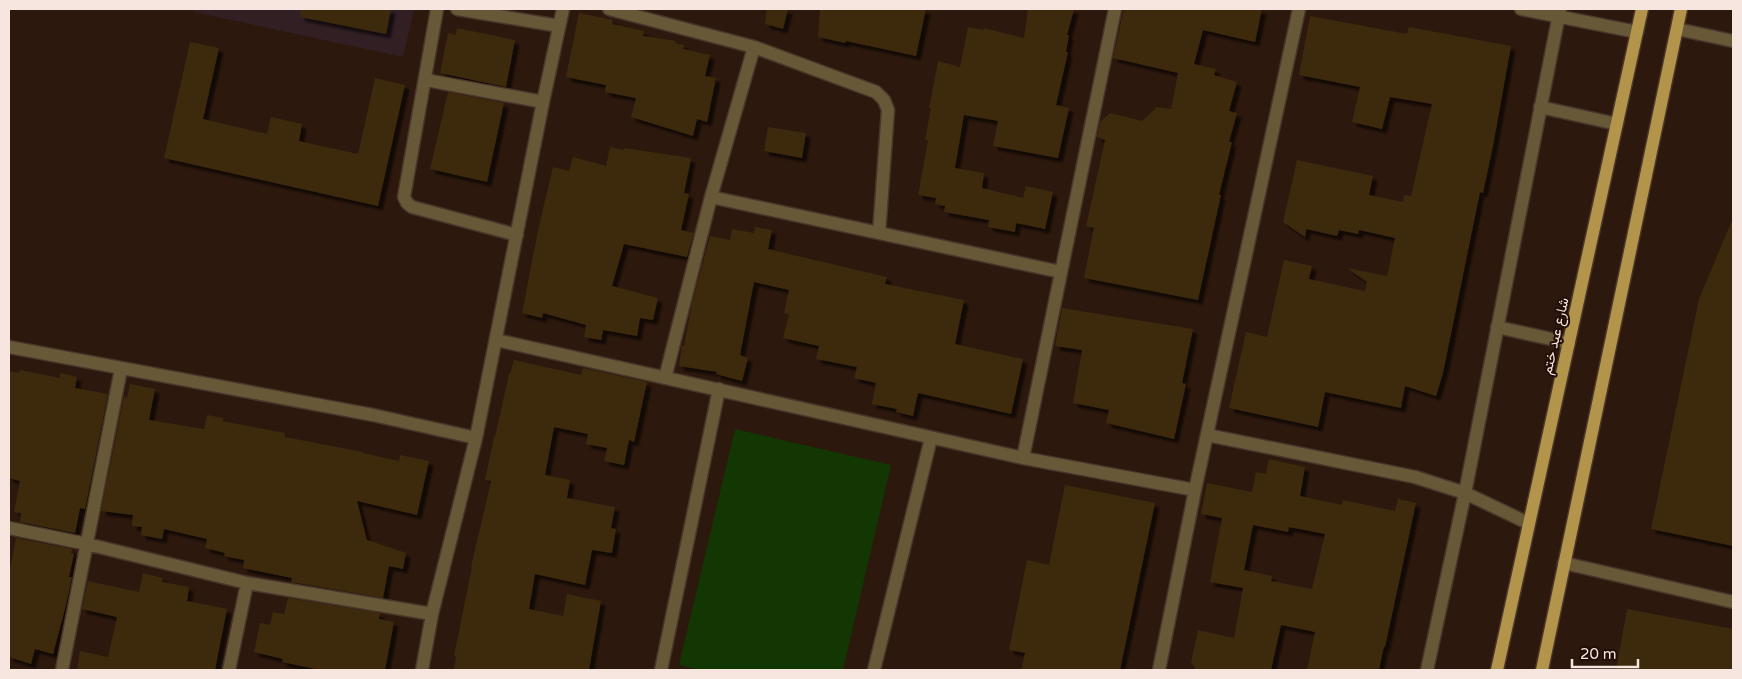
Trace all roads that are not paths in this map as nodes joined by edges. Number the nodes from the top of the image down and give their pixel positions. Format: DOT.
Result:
graph roads {
  1 [pos="437,9"];
  2 [pos="457,9"];
  3 [pos="563,9"];
  4 [pos="609,9"];
  5 [pos="1115,9"];
  6 [pos="1299,9"];
  7 [pos="1521,9"];
  8 [pos="1642,9"];
  9 [pos="1682,9"];
  10 [pos="1559,13"];
  11 [pos="559,26"];
  12 [pos="1677,29"];
  13 [pos="1637,32"];
  14 [pos="1733,42"];
  15 [pos="754,47"];
  16 [pos="426,80"];
  17 [pos="543,102"];
  18 [pos="1540,107"];
  19 [pos="1617,124"];
  20 [pos="711,197"];
  21 [pos="879,232"];
  22 [pos="517,235"];
  23 [pos="1062,272"];
  24 [pos="1497,328"];
  25 [pos="496,340"];
  26 [pos="1569,343"];
  27 [pos="9,346"];
  28 [pos="121,369"];
  29 [pos="664,378"];
  30 [pos="719,390"];
  31 [pos="1207,435"];
  32 [pos="476,438"];
  33 [pos="931,438"];
  34 [pos="1023,458"];
  35 [pos="1195,490"];
  36 [pos="1465,493"];
  37 [pos="1528,523"];
  38 [pos="9,528"];
  39 [pos="87,544"];
  40 [pos="1564,563"];
  41 [pos="247,583"];
  42 [pos="1733,602"];
  43 [pos="432,614"];
  44 [pos="62,670"];
  45 [pos="229,670"];
  46 [pos="422,670"];
  47 [pos="661,670"];
  48 [pos="874,670"];
  49 [pos="1159,670"];
  50 [pos="1427,670"];
  51 [pos="1497,670"];
  52 [pos="1542,670"];
  1 -- 16 [label="street"];
  2 -- 11 [label="street"];
  3 -- 11 [label="street"];
  4 -- 15 [label="street"];
  5 -- 23 [label="street"];
  6 -- 31 [label="street"];
  7 -- 10 [label="street"];
  8 -- 13 [label="main road, شارع عبد ختم"];
  9 -- 12 [label="main road"];
  10 -- 13 [label="street"];
  10 -- 18 [label="street"];
  11 -- 17 [label="street"];
  12 -- 14 [label="street"];
  12 -- 40 [label="main road"];
  13 -- 19 [label="main road, شارع عبد ختم"];
  15 -- 20 [label="street"];
  15 -- 21 [label="street"];
  16 -- 17 [label="street"];
  16 -- 22 [label="street"];
  17 -- 22 [label="street"];
  18 -- 19 [label="street"];
  18 -- 24 [label="street"];
  19 -- 26 [label="main road, شارع عبد ختم"];
  20 -- 21 [label="street"];
  20 -- 29 [label="street"];
  21 -- 23 [label="street"];
  22 -- 25 [label="street"];
  23 -- 34 [label="street"];
  24 -- 26 [label="street"];
  24 -- 36 [label="street"];
  25 -- 29 [label="street"];
  25 -- 32 [label="street"];
  26 -- 37 [label="main road, شارع عبد ختم"];
  27 -- 28 [label="street"];
  28 -- 32 [label="street"];
  28 -- 39 [label="street"];
  29 -- 30 [label="street"];
  30 -- 33 [label="street"];
  30 -- 47 [label="street"];
  31 -- 35 [label="street"];
  31 -- 36 [label="street"];
  32 -- 43 [label="street"];
  33 -- 34 [label="street"];
  33 -- 48 [label="street"];
  34 -- 35 [label="street"];
  35 -- 49 [label="street"];
  36 -- 37 [label="street"];
  36 -- 50 [label="street"];
  37 -- 51 [label="main road, شارع عبد ختم"];
  38 -- 39 [label="street"];
  39 -- 41 [label="street"];
  39 -- 44 [label="street"];
  40 -- 42 [label="street"];
  40 -- 52 [label="main road"];
  41 -- 43 [label="street"];
  41 -- 45 [label="street"];
  43 -- 46 [label="street"];
}
